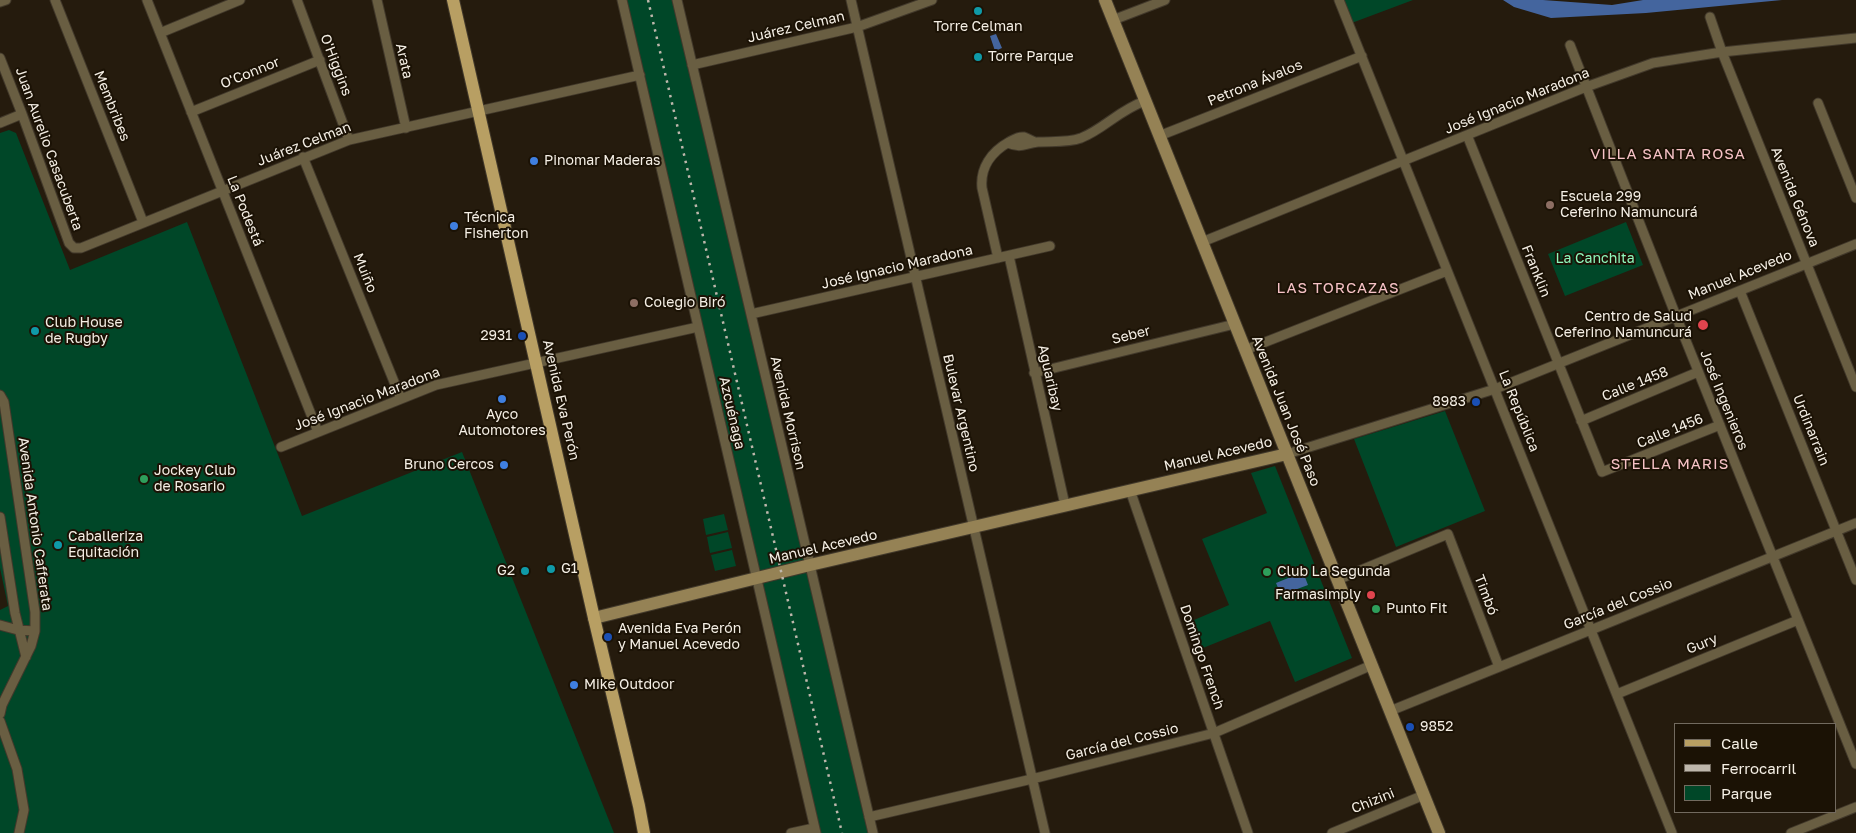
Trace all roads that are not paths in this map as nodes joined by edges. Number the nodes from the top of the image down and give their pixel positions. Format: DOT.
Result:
graph roads {
  1 [pos="6,0"];
  2 [pos="55,0"];
  3 [pos="147,0"];
  4 [pos="240,0"];
  5 [pos="297,0"];
  6 [pos="376,0"];
  7 [pos="453,0"];
  8 [pos="622,0"];
  9 [pos="677,0"];
  10 [pos="851,0"];
  11 [pos="932,0"];
  12 [pos="1105,0"];
  13 [pos="1165,0"];
  14 [pos="1339,0"];
  15 [pos="0,2"];
  16 [pos="1710,17"];
  17 [pos="1113,20"];
  18 [pos="857,27"];
  19 [pos="160,33"];
  20 [pos="1856,38"];
  21 [pos="1570,45"];
  22 [pos="1722,52"];
  23 [pos="1362,56"];
  24 [pos="0,58"];
  25 [pos="320,60"];
  26 [pos="692,65"];
  27 [pos="640,75"];
  28 [pos="1586,87"];
  29 [pos="1145,101"];
  30 [pos="1818,102"];
  31 [pos="191,112"];
  32 [pos="479,112"];
  33 [pos="22,114"];
  34 [pos="0,123"];
  35 [pos="406,128"];
  36 [pos="1159,136"];
  37 [pos="1467,136"];
  38 [pos="349,140"];
  39 [pos="303,157"];
  40 [pos="1404,161"];
  41 [pos="223,191"];
  42 [pos="1856,198"];
  43 [pos="143,222"];
  44 [pos="1202,242"];
  45 [pos="1856,244"];
  46 [pos="1050,246"];
  47 [pos="74,248"];
  48 [pos="1009,256"];
  49 [pos="998,258"];
  50 [pos="1807,264"];
  51 [pos="1447,270"];
  52 [pos="916,277"];
  53 [pos="1740,291"];
  54 [pos="750,314"];
  55 [pos="1676,316"];
  56 [pos="1235,324"];
  57 [pos="698,327"];
  58 [pos="1245,350"];
  59 [pos="537,363"];
  60 [pos="1558,364"];
  61 [pos="1698,372"];
  62 [pos="1034,373"];
  63 [pos="1856,388"];
  64 [pos="1495,389"];
  65 [pos="0,395"];
  66 [pos="401,399"];
  67 [pos="2,413"];
  68 [pos="1581,421"];
  69 [pos="1720,425"];
  70 [pos="318,432"];
  71 [pos="281,447"];
  72 [pos="1287,454"];
  73 [pos="1602,472"];
  74 [pos="1130,490"];
  75 [pos="1065,505"];
  76 [pos="0,516"];
  77 [pos="1856,523"];
  78 [pos="974,526"];
  79 [pos="1836,531"];
  80 [pos="1772,556"];
  81 [pos="810,565"];
  82 [pos="756,578"];
  83 [pos="1337,580"];
  84 [pos="1856,580"];
  85 [pos="594,618"];
  86 [pos="1798,620"];
  87 [pos="0,625"];
  88 [pos="18,630"];
  89 [pos="1591,630"];
  90 [pos="35,631"];
  91 [pos="26,657"];
  92 [pos="1372,665"];
  93 [pos="1499,667"];
  94 [pos="1617,694"];
  95 [pos="1390,711"];
  96 [pos="0,714"];
  97 [pos="0,721"];
  98 [pos="1214,733"];
  99 [pos="1856,764"];
  100 [pos="1032,779"];
  101 [pos="1424,796"];
  102 [pos="639,806"];
  103 [pos="1856,807"];
  104 [pos="869,817"];
  105 [pos="815,830"];
  106 [pos="19,833"];
  107 [pos="644,833"];
  108 [pos="649,833"];
  109 [pos="791,833"];
  110 [pos="873,833"];
  111 [pos="1045,833"];
  112 [pos="1248,833"];
  113 [pos="1332,833"];
  114 [pos="1439,833"];
  115 [pos="1672,833"];
  116 [pos="1791,833"];
  1 -- 15 [label="street"];
  2 -- 43 [label="street, Membribes"];
  3 -- 19 [label="street, La Podestá"];
  4 -- 19 [label="street"];
  5 -- 25 [label="street, O'Higgins"];
  6 -- 35 [label="street, Arata"];
  7 -- 32 [label="main road, Avenida Eva Perón"];
  8 -- 27 [label="street, Azcuénaga"];
  9 -- 26 [label="street, Avenida Morrison"];
  10 -- 18 [label="street, Bulevar Argentino"];
  11 -- 18 [label="street, Juárez Celman"];
  12 -- 17 [label="main road, Avenida Juan José Paso"];
  13 -- 17 [label="street"];
  14 -- 23 [label="street, La República"];
  16 -- 22 [label="street, Avenida Génova"];
  17 -- 29 [label="main road, Avenida Juan José Paso"];
  18 -- 26 [label="street, Juárez Celman"];
  18 -- 52 [label="street, Bulevar Argentino"];
  19 -- 31 [label="street, La Podestá"];
  20 -- 22 [label="street, José Ignacio Maradona"];
  21 -- 28 [label="street, José Ingenieros"];
  22 -- 28 [label="street, José Ignacio Maradona"];
  22 -- 50 [label="street, Avenida Génova"];
  23 -- 36 [label="street, Petrona Ávalos"];
  23 -- 40 [label="street, La República"];
  24 -- 33 [label="street, Juan Aurelio Casacuberta"];
  25 -- 31 [label="street, O'Connor"];
  25 -- 38 [label="street, O'Higgins"];
  26 -- 54 [label="street, Avenida Morrison"];
  27 -- 32 [label="street, Juárez Celman"];
  27 -- 57 [label="street, Azcuénaga"];
  28 -- 37 [label="street, José Ignacio Maradona"];
  28 -- 55 [label="street, José Ingenieros"];
  29 -- 36 [label="main road, Avenida Juan José Paso"];
  29 -- 49 [label="street"];
  30 -- 42 [label="street"];
  31 -- 41 [label="street, La Podestá"];
  32 -- 35 [label="street, Juárez Celman"];
  32 -- 59 [label="main road, Avenida Eva Perón"];
  33 -- 34 [label="street"];
  33 -- 47 [label="street, Juan Aurelio Casacuberta"];
  35 -- 38 [label="street, Juárez Celman"];
  36 -- 44 [label="main road, Avenida Juan José Paso"];
  37 -- 40 [label="street, José Ignacio Maradona"];
  37 -- 60 [label="street, Franklin"];
  38 -- 39 [label="street, Juárez Celman"];
  39 -- 41 [label="street, Juárez Celman"];
  39 -- 66 [label="street, Muiño"];
  40 -- 44 [label="street, José Ignacio Maradona"];
  40 -- 51 [label="street, La República"];
  41 -- 43 [label="street, Juárez Celman"];
  41 -- 70 [label="street, La Podestá"];
  43 -- 47 [label="street, Juárez Celman"];
  44 -- 56 [label="main road, Avenida Juan José Paso"];
  45 -- 50 [label="street, Manuel Acevedo"];
  46 -- 48 [label="street, José Ignacio Maradona"];
  48 -- 49 [label="street, José Ignacio Maradona"];
  48 -- 62 [label="street, Aguaribay"];
  49 -- 52 [label="street, José Ignacio Maradona"];
  50 -- 53 [label="street, Manuel Acevedo"];
  50 -- 63 [label="street, Avenida Génova"];
  51 -- 58 [label="street"];
  51 -- 64 [label="street, La República"];
  52 -- 54 [label="street, José Ignacio Maradona"];
  52 -- 78 [label="street, Bulevar Argentino"];
  53 -- 55 [label="street, Manuel Acevedo"];
  53 -- 79 [label="street, Urdinarrain"];
  54 -- 81 [label="street, Avenida Morrison"];
  55 -- 60 [label="street, Manuel Acevedo"];
  55 -- 61 [label="street, José Ingenieros"];
  56 -- 58 [label="main road, Avenida Juan José Paso"];
  56 -- 62 [label="street, Seber"];
  57 -- 59 [label="street, José Ignacio Maradona"];
  57 -- 82 [label="street, Azcuénaga"];
  58 -- 72 [label="main road, Avenida Juan José Paso"];
  59 -- 66 [label="street, José Ignacio Maradona"];
  59 -- 85 [label="main road, Avenida Eva Perón"];
  60 -- 64 [label="street, Manuel Acevedo"];
  60 -- 68 [label="street, Franklin"];
  61 -- 68 [label="street, Calle 1458"];
  61 -- 69 [label="street, José Ingenieros"];
  62 -- 75 [label="street, Aguaribay"];
  64 -- 72 [label="street, Manuel Acevedo"];
  64 -- 89 [label="street, La República"];
  65 -- 67 [label="street, Avenida Antonio Cafferata"];
  66 -- 70 [label="street, José Ignacio Maradona"];
  67 -- 90 [label="street, Avenida Antonio Cafferata"];
  68 -- 73 [label="street, Franklin"];
  69 -- 73 [label="street, Calle 1456"];
  69 -- 80 [label="street, José Ingenieros"];
  70 -- 71 [label="street, José Ignacio Maradona"];
  72 -- 74 [label="main road, Manuel Acevedo"];
  72 -- 83 [label="main road, Avenida Juan José Paso"];
  74 -- 75 [label="main road, Manuel Acevedo"];
  74 -- 98 [label="street, Domingo French"];
  75 -- 78 [label="main road, Manuel Acevedo"];
  76 -- 88 [label="street"];
  77 -- 79 [label="street, García del Cossio"];
  78 -- 81 [label="main road, Manuel Acevedo"];
  78 -- 100 [label="street, Bulevar Argentino"];
  79 -- 80 [label="street, García del Cossio"];
  79 -- 84 [label="street, Urdinarrain"];
  80 -- 86 [label="street, José Ingenieros"];
  80 -- 89 [label="street, García del Cossio"];
  81 -- 82 [label="main road, Manuel Acevedo"];
  81 -- 104 [label="street, Avenida Morrison"];
  82 -- 85 [label="main road, Manuel Acevedo"];
  82 -- 105 [label="street, Azcuénaga"];
  83 -- 92 [label="main road, Avenida Juan José Paso"];
  83 -- 93 [label="street, Timbó"];
  85 -- 102 [label="main road, Avenida Eva Perón"];
  86 -- 94 [label="street, Gury"];
  86 -- 99 [label="street, José Ingenieros"];
  87 -- 88 [label="street"];
  88 -- 90 [label="street"];
  88 -- 91 [label="street"];
  89 -- 93 [label="street, García del Cossio"];
  89 -- 94 [label="street, La República"];
  90 -- 91 [label="street, Avenida Antonio Cafferata"];
  91 -- 96 [label="street, Avenida Antonio Cafferata"];
  92 -- 95 [label="main road, Avenida Juan José Paso"];
  92 -- 98 [label="street, García del Cossio"];
  93 -- 95 [label="street, García del Cossio"];
  94 -- 115 [label="street, La República"];
  95 -- 101 [label="main road, Avenida Juan José Paso"];
  97 -- 106 [label="street"];
  98 -- 100 [label="street, García del Cossio"];
  98 -- 112 [label="street, Domingo French"];
  100 -- 104 [label="street, García del Cossio"];
  100 -- 111 [label="street, Bulevar Argentino"];
  101 -- 113 [label="street, Chizini"];
  101 -- 114 [label="main road, Avenida Juan José Paso"];
  102 -- 107 [label="main road, Avenida Eva Perón"];
  102 -- 108 [label="main road, Avenida Eva Perón"];
  103 -- 116 [label="street"];
  104 -- 110 [label="street, Avenida Morrison"];
  105 -- 109 [label="street"];
}
